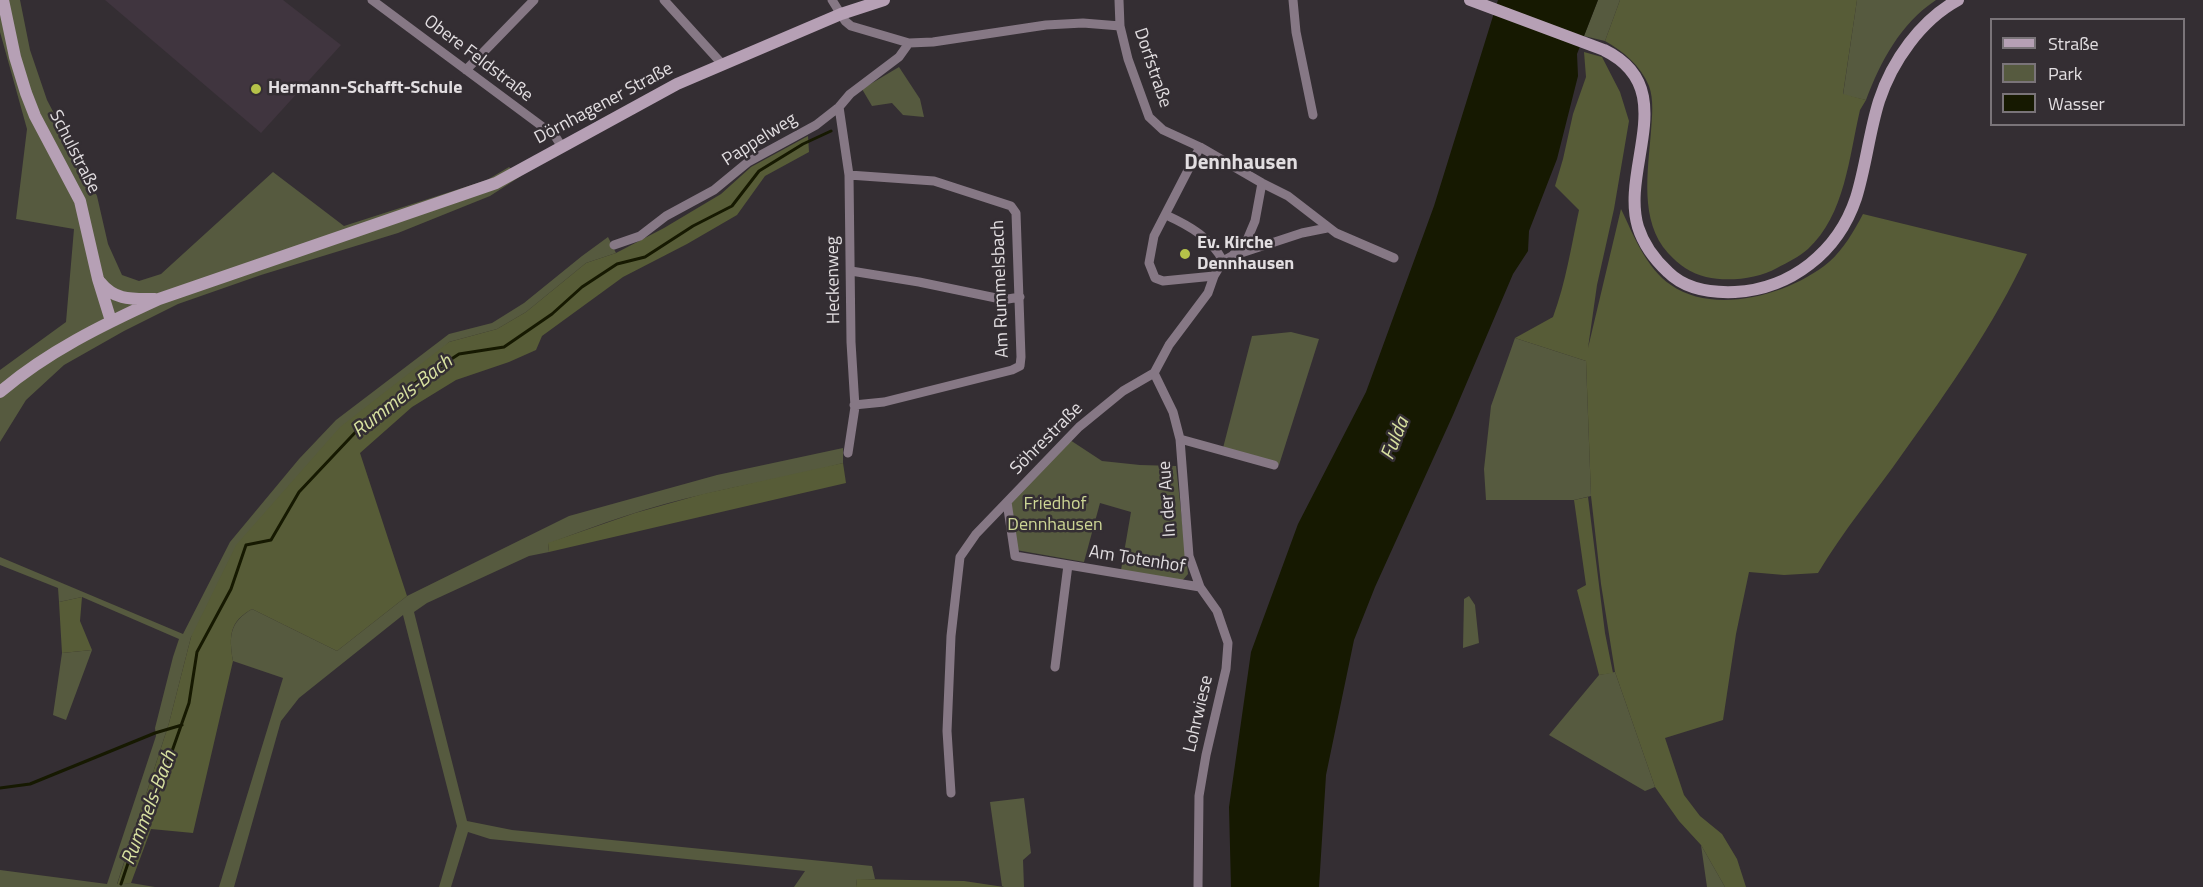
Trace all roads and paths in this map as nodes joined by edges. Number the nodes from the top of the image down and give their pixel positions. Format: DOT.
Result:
graph roads {
  1 [pos="3,0"];
  2 [pos="372,0"];
  3 [pos="534,0"];
  4 [pos="664,0"];
  5 [pos="832,0"];
  6 [pos="884,0"];
  7 [pos="1119,0"];
  8 [pos="1293,0"];
  9 [pos="1470,0"];
  10 [pos="1958,0"];
  11 [pos="841,14"];
  12 [pos="1120,26"];
  13 [pos="909,44"];
  14 [pos="723,65"];
  15 [pos="466,70"];
  16 [pos="839,107"];
  17 [pos="1313,115"];
  18 [pos="562,147"];
  19 [pos="1200,147"];
  20 [pos="849,175"];
  21 [pos="1262,183"];
  22 [pos="1166,215"];
  23 [pos="1327,228"];
  24 [pos="614,245"];
  25 [pos="1394,258"];
  26 [pos="1228,259"];
  27 [pos="851,271"];
  28 [pos="1214,276"];
  29 [pos="98,279"];
  30 [pos="1020,297"];
  31 [pos="159,300"];
  32 [pos="111,321"];
  33 [pos="1154,373"];
  34 [pos="0,392"];
  35 [pos="854,405"];
  36 [pos="1180,439"];
  37 [pos="848,453"];
  38 [pos="1274,465"];
  39 [pos="1007,502"];
  40 [pos="1189,556"];
  41 [pos="1068,565"];
  42 [pos="1200,587"];
  43 [pos="1055,667"];
  44 [pos="951,793"];
  45 [pos="1198,887"];
  1 -- 29 [label="street, Schulstraße"];
  2 -- 15 [label="street, Obere Feldstraße"];
  3 -- 15 [label="street"];
  4 -- 14 [label="street"];
  5 -- 11 [label="street"];
  6 -- 11 [label="street, Dörnhagener Straße"];
  7 -- 12 [label="street, Dorfstraße"];
  8 -- 17 [label="street"];
  9 -- 10 [label="street"];
  11 -- 13 [label="street"];
  11 -- 14 [label="street, Dörnhagener Straße"];
  12 -- 13 [label="street"];
  12 -- 19 [label="street, Dorfstraße"];
  13 -- 16 [label="street, Pappelweg"];
  14 -- 18 [label="street, Dörnhagener Straße"];
  15 -- 18 [label="street, Obere Feldstraße"];
  16 -- 20 [label="street, Heckenweg"];
  16 -- 24 [label="street, Pappelweg"];
  18 -- 31 [label="street, Dörnhagener Straße"];
  19 -- 21 [label="street, Dorfstraße"];
  19 -- 22 [label="street"];
  20 -- 27 [label="street, Heckenweg"];
  20 -- 30 [label="street, Am Rummelsbach"];
  21 -- 23 [label="street, Dorfstraße"];
  21 -- 26 [label="street"];
  22 -- 26 [label="street"];
  22 -- 28 [label="street"];
  23 -- 25 [label="street, Dorfstraße"];
  23 -- 26 [label="street"];
  26 -- 28 [label="street"];
  27 -- 30 [label="street"];
  27 -- 35 [label="street, Heckenweg"];
  28 -- 33 [label="street"];
  29 -- 31 [label="street"];
  29 -- 32 [label="street, Schulstraße"];
  30 -- 35 [label="street, Am Rummelsbach"];
  31 -- 32 [label="street, Dörnhagener Straße"];
  32 -- 34 [label="street, Dörnhagener Straße"];
  33 -- 36 [label="street, In der Aue"];
  33 -- 39 [label="street, Söhrestraße"];
  35 -- 37 [label="street, Heckenweg"];
  36 -- 38 [label="street, In der Aue"];
  36 -- 40 [label="street, In der Aue"];
  39 -- 41 [label="street, Am Totenhof"];
  39 -- 44 [label="street, Söhrestraße"];
  40 -- 42 [label="street, Lohrwiese"];
  41 -- 42 [label="street, Am Totenhof"];
  41 -- 43 [label="street"];
  42 -- 45 [label="street, Lohrwiese"];
}
